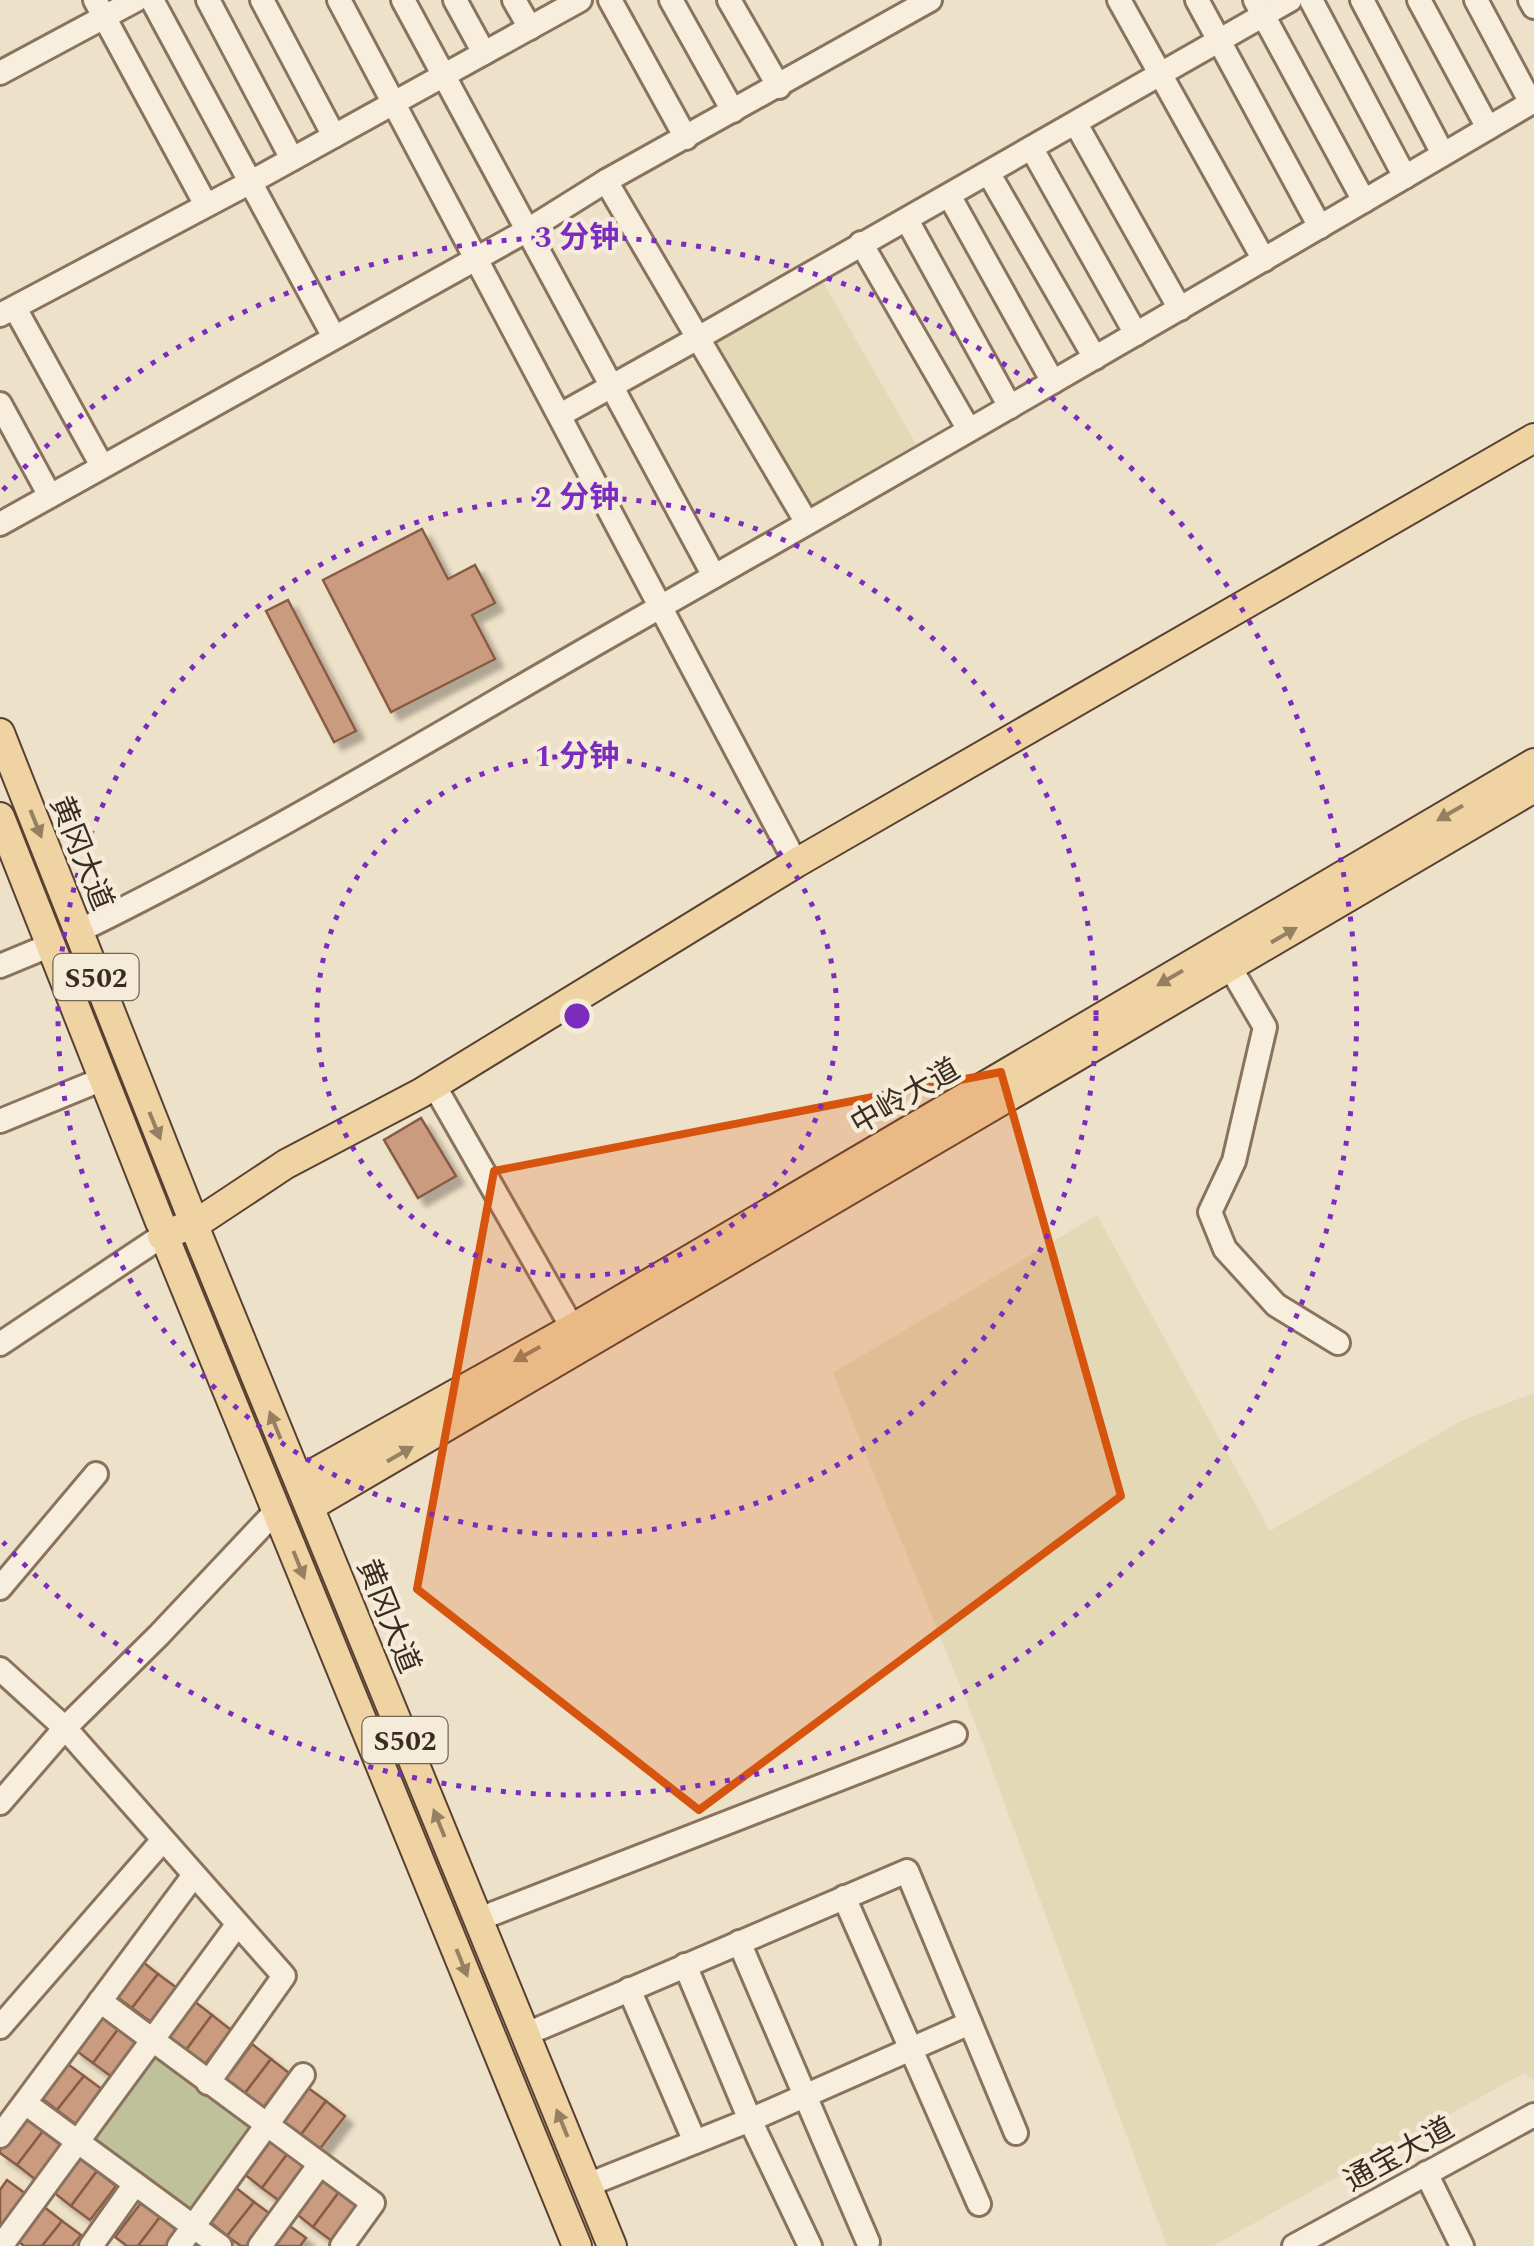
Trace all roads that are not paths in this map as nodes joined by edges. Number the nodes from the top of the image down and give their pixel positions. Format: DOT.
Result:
graph roads {
  1 [pos="136,0"];
  2 [pos="152,0"];
  3 [pos="208,0"];
  4 [pos="262,0"];
  5 [pos="339,0"];
  6 [pos="402,0"];
  7 [pos="456,0"];
  8 [pos="514,0"];
  9 [pos="610,0"];
  10 [pos="671,0"];
  11 [pos="729,0"];
  12 [pos="930,0"];
  13 [pos="1119,0"];
  14 [pos="1197,0"];
  15 [pos="1290,0"];
  16 [pos="1311,0"];
  17 [pos="1362,0"];
  18 [pos="1419,0"];
  19 [pos="1476,0"];
  20 [pos="1530,0"];
  21 [pos="575,1"];
  22 [pos="1534,7"];
  23 [pos="100,8"];
  24 [pos="1259,8"];
  25 [pos="530,28"];
  26 [pos="1219,40"];
  27 [pos="484,53"];
  28 [pos="0,73"];
  29 [pos="1159,74"];
  30 [pos="443,76"];
  31 [pos="779,87"];
  32 [pos="1532,102"];
  33 [pos="394,103"];
  34 [pos="733,111"];
  35 [pos="1076,124"];
  36 [pos="1488,128"];
  37 [pos="334,136"];
  38 [pos="686,138"];
  39 [pos="1032,149"];
  40 [pos="1443,154"];
  41 [pos="292,159"];
  42 [pos="989,174"];
  43 [pos="1405,176"];
  44 [pos="606,181"];
  45 [pos="250,182"];
  46 [pos="950,197"];
  47 [pos="1364,200"];
  48 [pos="206,206"];
  49 [pos="907,220"];
  50 [pos="1320,226"];
  51 [pos="526,230"];
  52 [pos="861,243"];
  53 [pos="476,258"];
  54 [pos="1264,260"];
  55 [pos="1180,310"];
  56 [pos="7,311"];
  57 [pos="1136,334"];
  58 [pos="334,337"];
  59 [pos="698,338"];
  60 [pos="1095,358"];
  61 [pos="1054,382"];
  62 [pos="611,387"];
  63 [pos="0,404"];
  64 [pos="1010,407"];
  65 [pos="560,415"];
  66 [pos="969,430"];
  67 [pos="1534,438"];
  68 [pos="102,466"];
  69 [pos="50,496"];
  70 [pos="807,523"];
  71 [pos="0,524"];
  72 [pos="714,576"];
  73 [pos="662,606"];
  74 [pos="0,733"];
  75 [pos="1534,763"];
  76 [pos="1534,788"];
  77 [pos="0,817"];
  78 [pos="796,863"];
  79 [pos="83,929"];
  80 [pos="46,947"];
  81 [pos="0,966"];
  82 [pos="1230,967"];
  83 [pos="98,1081"];
  84 [pos="434,1085"];
  85 [pos="0,1121"];
  86 [pos="164,1235"];
  87 [pos="578,1338"];
  88 [pos="1338,1343"];
  89 [pos="0,1344"];
  90 [pos="96,1474"];
  91 [pos="310,1490"];
  92 [pos="275,1512"];
  93 [pos="0,1588"];
  94 [pos="0,1669"];
  95 [pos="65,1728"];
  96 [pos="955,1734"];
  97 [pos="0,1803"];
  98 [pos="163,1840"];
  99 [pos="194,1875"];
  100 [pos="844,1897"];
  101 [pos="492,1914"];
  102 [pos="237,1924"];
  103 [pos="739,1942"];
  104 [pos="685,1965"];
  105 [pos="629,1988"];
  106 [pos="100,2001"];
  107 [pos="970,2023"];
  108 [pos="0,2027"];
  109 [pos="538,2030"];
  110 [pos="151,2040"];
  111 [pos="912,2051"];
  112 [pos="302,2076"];
  113 [pos="208,2083"];
  114 [pos="806,2096"];
  115 [pos="25,2103"];
  116 [pos="1534,2115"];
  117 [pos="750,2120"];
  118 [pos="266,2125"];
  119 [pos="1016,2133"];
  120 [pos="0,2136"];
  121 [pos="77,2142"];
  122 [pos="695,2142"];
  123 [pos="320,2164"];
  124 [pos="1426,2173"];
  125 [pos="595,2182"];
  126 [pos="135,2184"];
  127 [pos="979,2204"];
  128 [pos="193,2226"];
  129 [pos="868,2242"];
  130 [pos="1,2246"];
  131 [pos="91,2246"];
  132 [pos="179,2246"];
  133 [pos="220,2246"];
  134 [pos="260,2246"];
  135 [pos="342,2246"];
  136 [pos="578,2246"];
  137 [pos="612,2246"];
  138 [pos="810,2246"];
  139 [pos="1294,2246"];
  140 [pos="1462,2246"];
  1 -- 23 [label="street"];
  2 -- 45 [label="street"];
  3 -- 41 [label="street"];
  4 -- 37 [label="street"];
  5 -- 33 [label="street"];
  6 -- 30 [label="street"];
  7 -- 27 [label="street"];
  8 -- 25 [label="street"];
  9 -- 38 [label="street"];
  10 -- 34 [label="street"];
  11 -- 31 [label="street"];
  12 -- 31 [label="street"];
  13 -- 29 [label="street"];
  14 -- 26 [label="street"];
  15 -- 24 [label="street"];
  16 -- 43 [label="street"];
  17 -- 40 [label="street"];
  18 -- 36 [label="street"];
  19 -- 32 [label="street"];
  20 -- 22 [label="street"];
  21 -- 25 [label="street"];
  23 -- 28 [label="street"];
  23 -- 48 [label="street"];
  24 -- 26 [label="street"];
  24 -- 47 [label="street"];
  25 -- 27 [label="street"];
  26 -- 29 [label="street"];
  26 -- 50 [label="street"];
  27 -- 30 [label="street"];
  29 -- 35 [label="street"];
  29 -- 54 [label="street"];
  30 -- 33 [label="street"];
  30 -- 51 [label="street"];
  31 -- 34 [label="street"];
  32 -- 36 [label="street"];
  33 -- 37 [label="street"];
  33 -- 53 [label="street"];
  34 -- 38 [label="street"];
  35 -- 39 [label="street"];
  35 -- 55 [label="street"];
  36 -- 40 [label="street"];
  37 -- 41 [label="street"];
  38 -- 44 [label="street"];
  39 -- 42 [label="street"];
  39 -- 57 [label="street"];
  40 -- 43 [label="street"];
  41 -- 45 [label="street"];
  42 -- 46 [label="street"];
  42 -- 60 [label="street"];
  43 -- 47 [label="street"];
  44 -- 51 [label="street"];
  44 -- 59 [label="street"];
  45 -- 48 [label="street"];
  45 -- 58 [label="street"];
  46 -- 49 [label="street"];
  46 -- 61 [label="street"];
  47 -- 50 [label="street"];
  48 -- 56 [label="street"];
  49 -- 52 [label="street"];
  49 -- 64 [label="street"];
  50 -- 54 [label="street"];
  51 -- 53 [label="street"];
  51 -- 62 [label="street"];
  52 -- 59 [label="street"];
  52 -- 66 [label="street"];
  53 -- 58 [label="street"];
  53 -- 65 [label="street"];
  54 -- 55 [label="street"];
  55 -- 57 [label="street"];
  56 -- 68 [label="street"];
  57 -- 60 [label="street"];
  58 -- 68 [label="street"];
  59 -- 62 [label="street"];
  59 -- 70 [label="street"];
  60 -- 61 [label="street"];
  61 -- 64 [label="street"];
  62 -- 65 [label="street"];
  62 -- 72 [label="street"];
  63 -- 69 [label="street"];
  64 -- 66 [label="street"];
  65 -- 73 [label="street"];
  66 -- 70 [label="street"];
  67 -- 78 [label="main road"];
  68 -- 69 [label="street"];
  69 -- 71 [label="street"];
  70 -- 72 [label="street"];
  72 -- 73 [label="street"];
  73 -- 78 [label="street"];
  73 -- 79 [label="street"];
  74 -- 137 [label="main road, 黄冈大道 / S502"];
  75 -- 87 [label="main road, 中岭大道, one-way"];
  82 -- 76 [label="main road, 中岭大道, one-way"];
  77 -- 86 [label="main road, 黄冈大道 / S502"];
  78 -- 84 [label="main road"];
  80 -- 81 [label="street"];
  82 -- 87 [label="main road, 中岭大道"];
  82 -- 88 [label="street"];
  83 -- 85 [label="street"];
  84 -- 86 [label="main road"];
  84 -- 87 [label="street"];
  86 -- 89 [label="street"];
  86 -- 136 [label="main road, 黄冈大道 / S502, one-way"];
  87 -- 91 [label="main road, 中岭大道"];
  90 -- 93 [label="street"];
  92 -- 95 [label="street"];
  94 -- 95 [label="street"];
  95 -- 97 [label="street"];
  95 -- 98 [label="street"];
  96 -- 101 [label="street"];
  98 -- 99 [label="street"];
  98 -- 108 [label="street"];
  99 -- 102 [label="street"];
  99 -- 106 [label="street"];
  100 -- 103 [label="street"];
  100 -- 107 [label="street"];
  100 -- 111 [label="street"];
  102 -- 110 [label="street"];
  102 -- 113 [label="street"];
  103 -- 104 [label="street"];
  103 -- 114 [label="street"];
  104 -- 105 [label="street"];
  104 -- 117 [label="street"];
  105 -- 109 [label="street"];
  105 -- 122 [label="street"];
  106 -- 110 [label="street"];
  106 -- 115 [label="street"];
  107 -- 111 [label="street"];
  107 -- 119 [label="street"];
  110 -- 113 [label="street"];
  110 -- 121 [label="street"];
  111 -- 114 [label="street"];
  111 -- 127 [label="street"];
  112 -- 118 [label="street"];
  113 -- 118 [label="street"];
  114 -- 117 [label="street"];
  114 -- 129 [label="street"];
  115 -- 120 [label="street"];
  115 -- 121 [label="street"];
  116 -- 124 [label="street, 通宝大道"];
  117 -- 122 [label="street"];
  117 -- 138 [label="street"];
  118 -- 123 [label="street"];
  118 -- 128 [label="street"];
  121 -- 126 [label="street"];
  121 -- 130 [label="street"];
  122 -- 125 [label="street"];
  123 -- 134 [label="street"];
  123 -- 135 [label="street"];
  124 -- 139 [label="street, 通宝大道"];
  124 -- 140 [label="street"];
  126 -- 128 [label="street"];
  126 -- 131 [label="street"];
  128 -- 132 [label="street"];
  128 -- 133 [label="street"];
}
